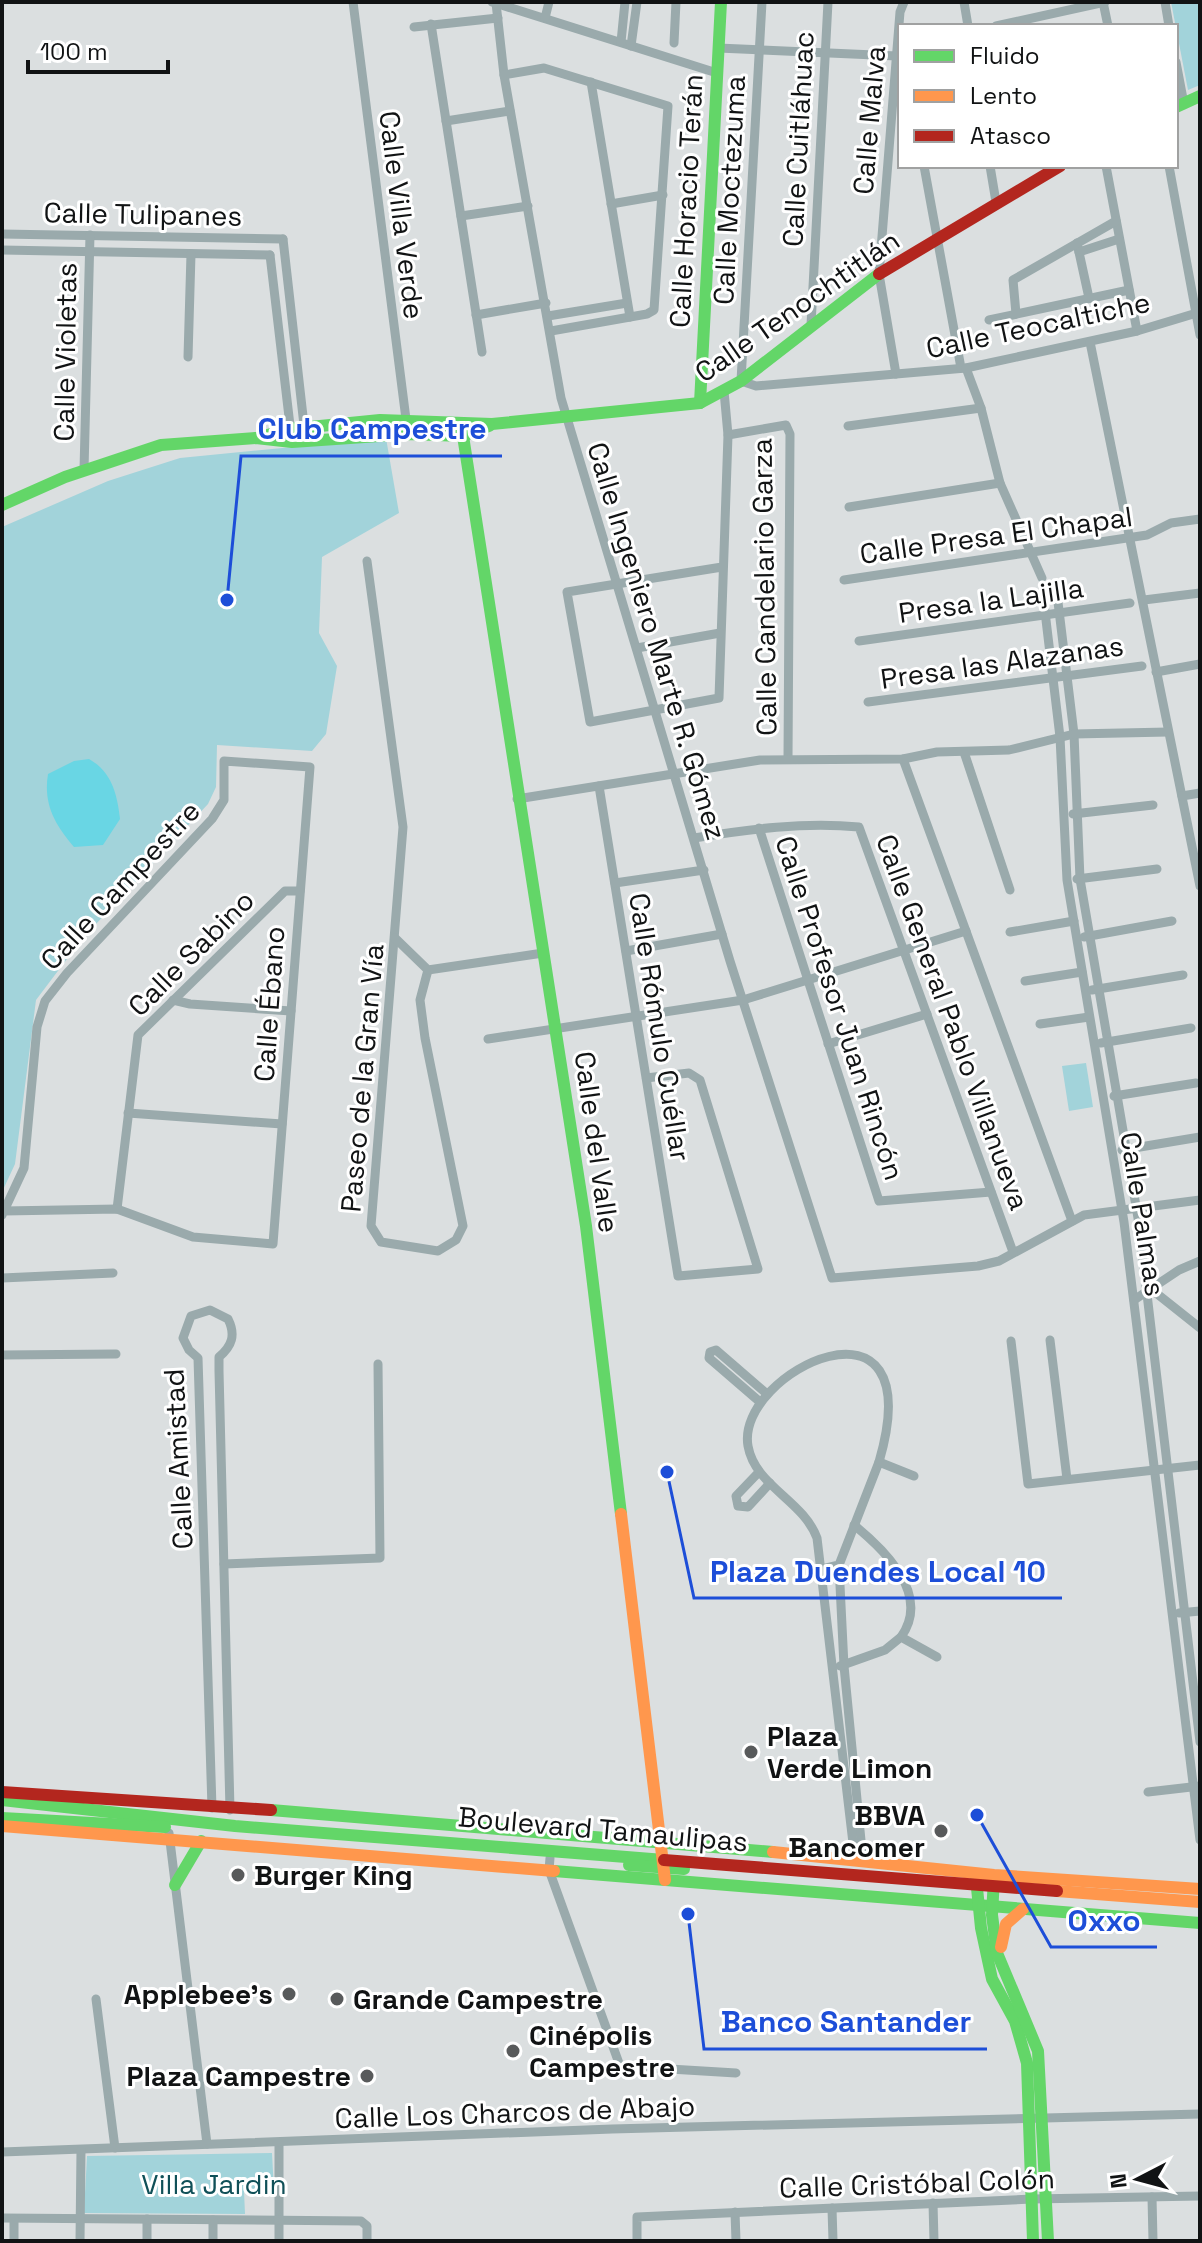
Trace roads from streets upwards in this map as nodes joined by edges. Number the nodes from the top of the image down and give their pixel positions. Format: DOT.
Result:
graph roads {
  1 [pos="353,2"];
  2 [pos="549,2"];
  3 [pos="625,2"];
  4 [pos="637,2"];
  5 [pos="676,2"];
  6 [pos="721,2"];
  7 [pos="762,2"];
  8 [pos="828,2"];
  9 [pos="964,2"];
  10 [pos="1104,2"];
  11 [pos="1165,2"];
  12 [pos="494,3"];
  13 [pos="526,7"];
  14 [pos="1042,15"];
  15 [pos="498,18"];
  16 [pos="545,18"];
  17 [pos="431,24"];
  18 [pos="968,24"];
  19 [pos="1004,24"];
  20 [pos="1043,24"];
  21 [pos="1108,24"];
  22 [pos="1169,24"];
  23 [pos="414,27"];
  24 [pos="621,42"];
  25 [pos="674,43"];
  26 [pos="631,46"];
  27 [pos="718,48"];
  28 [pos="759,49"];
  29 [pos="825,52"];
  30 [pos="898,57"];
  31 [pos="717,73"];
  32 [pos="504,75"];
  33 [pos="591,82"];
  34 [pos="1178,84"];
  35 [pos="1200,96"];
  36 [pos="1180,106"];
  37 [pos="510,111"];
  38 [pos="446,121"];
  39 [pos="924,168"];
  40 [pos="990,168"];
  41 [pos="1056,168"];
  42 [pos="1106,168"];
  43 [pos="1169,168"];
  44 [pos="663,195"];
  45 [pos="996,202"];
  46 [pos="611,204"];
  47 [pos="528,206"];
  48 [pos="461,216"];
  49 [pos="1116,221"];
  50 [pos="2,234"];
  51 [pos="90,235"];
  52 [pos="283,239"];
  53 [pos="936,239"];
  54 [pos="1119,239"];
  55 [pos="1078,248"];
  56 [pos="2,250"];
  57 [pos="89,252"];
  58 [pos="191,254"];
  59 [pos="270,255"];
  60 [pos="879,274"];
  61 [pos="1129,290"];
  62 [pos="1089,298"];
  63 [pos="546,303"];
  64 [pos="627,303"];
  65 [pos="1198,312"];
  66 [pos="1016,314"];
  67 [pos="476,315"];
  68 [pos="548,316"];
  69 [pos="630,317"];
  70 [pos="989,320"];
  71 [pos="811,325"];
  72 [pos="551,331"];
  73 [pos="1137,331"];
  74 [pos="1200,335"];
  75 [pos="1090,342"];
  76 [pos="482,352"];
  77 [pos="188,357"];
  78 [pos="963,368"];
  79 [pos="896,374"];
  80 [pos="741,381"];
  81 [pos="724,391"];
  82 [pos="700,403"];
  83 [pos="981,408"];
  84 [pos="567,418"];
  85 [pos="406,420"];
  86 [pos="848,426"];
  87 [pos="462,430"];
  88 [pos="408,434"];
  89 [pos="298,435"];
  90 [pos="728,435"];
  91 [pos="84,470"];
  92 [pos="1000,483"];
  93 [pos="2,505"];
  94 [pos="849,507"];
  95 [pos="1200,519"];
  96 [pos="1132,537"];
  97 [pos="1032,554"];
  98 [pos="367,561"];
  99 [pos="722,567"];
  100 [pos="1042,578"];
  101 [pos="844,580"];
  102 [pos="619,584"];
  103 [pos="1200,593"];
  104 [pos="1057,594"];
  105 [pos="1043,595"];
  106 [pos="1144,600"];
  107 [pos="1130,603"];
  108 [pos="1059,613"];
  109 [pos="1045,615"];
  110 [pos="720,633"];
  111 [pos="859,641"];
  112 [pos="637,648"];
  113 [pos="1200,664"];
  114 [pos="1142,666"];
  115 [pos="1156,672"];
  116 [pos="1067,676"];
  117 [pos="1052,678"];
  118 [pos="868,702"];
  119 [pos="656,712"];
  120 [pos="1168,732"];
  121 [pos="1074,734"];
  122 [pos="1060,737"];
  123 [pos="964,752"];
  124 [pos="788,758"];
  125 [pos="903,759"];
  126 [pos="310,767"];
  127 [pos="675,773"];
  128 [pos="599,786"];
  129 [pos="1200,793"];
  130 [pos="1182,796"];
  131 [pos="517,799"];
  132 [pos="1153,805"];
  133 [pos="1077,814"];
  134 [pos="1064,815"];
  135 [pos="759,828"];
  136 [pos="694,838"];
  137 [pos="1198,863"];
  138 [pos="1157,869"];
  139 [pos="704,870"];
  140 [pos="1080,879"];
  141 [pos="1067,880"];
  142 [pos="615,883"];
  143 [pos="1200,886"];
  144 [pos="1010,890"];
  145 [pos="300,891"];
  146 [pos="1074,921"];
  147 [pos="1172,921"];
  148 [pos="966,931"];
  149 [pos="1010,932"];
  150 [pos="722,934"];
  151 [pos="1089,937"];
  152 [pos="395,938"];
  153 [pos="1077,939"];
  154 [pos="903,949"];
  155 [pos="626,951"];
  156 [pos="543,953"];
  157 [pos="428,970"];
  158 [pos="1082,972"];
  159 [pos="1183,975"];
  160 [pos="808,980"];
  161 [pos="1025,981"];
  162 [pos="1097,989"];
  163 [pos="1085,991"];
  164 [pos="173,1000"];
  165 [pos="743,1000"];
  166 [pos="291,1011"];
  167 [pos="927,1014"];
  168 [pos="636,1015"];
  169 [pos="1089,1017"];
  170 [pos="1040,1024"];
  171 [pos="1191,1028"];
  172 [pos="556,1029"];
  173 [pos="488,1039"];
  174 [pos="1106,1042"];
  175 [pos="828,1044"];
  176 [pos="1094,1044"];
  177 [pos="646,1078"];
  178 [pos="1196,1083"];
  179 [pos="1116,1096"];
  180 [pos="1102,1098"];
  181 [pos="128,1113"];
  182 [pos="282,1124"];
  183 [pos="1200,1137"];
  184 [pos="1125,1150"];
  185 [pos="1111,1152"];
  186 [pos="991,1192"];
  187 [pos="1200,1200"];
  188 [pos="1136,1208"];
  189 [pos="117,1209"];
  190 [pos="1122,1209"];
  191 [pos="3,1213"];
  192 [pos="1072,1221"];
  193 [pos="1013,1252"];
  194 [pos="1200,1261"];
  195 [pos="113,1273"];
  196 [pos="2,1278"];
  197 [pos="1149,1291"];
  198 [pos="1134,1300"];
  199 [pos="1200,1328"];
  200 [pos="1050,1340"];
  201 [pos="1011,1341"];
  202 [pos="116,1354"];
  203 [pos="2,1355"];
  204 [pos="219,1357"];
  205 [pos="198,1358"];
  206 [pos="378,1364"];
  207 [pos="767,1394"];
  208 [pos="760,1402"];
  209 [pos="879,1462"];
  210 [pos="1200,1465"];
  211 [pos="1167,1468"];
  212 [pos="1154,1469"];
  213 [pos="759,1472"];
  214 [pos="914,1476"];
  215 [pos="1067,1479"];
  216 [pos="770,1483"];
  217 [pos="222,1501"];
  218 [pos="202,1502"];
  219 [pos="854,1525"];
  220 [pos="224,1564"];
  221 [pos="839,1565"];
  222 [pos="822,1569"];
  223 [pos="1200,1611"];
  224 [pos="1183,1612"];
  225 [pos="1172,1614"];
  226 [pos="901,1637"];
  227 [pos="207,1642"];
  228 [pos="226,1642"];
  229 [pos="937,1657"];
  230 [pos="844,1666"];
  231 [pos="832,1667"];
  232 [pos="1200,1742"];
  233 [pos="212,1781"];
  234 [pos="229,1781"];
  235 [pos="1197,1786"];
  236 [pos="2,1792"];
  237 [pos="1148,1792"];
  238 [pos="2,1800"];
  239 [pos="94,1802"];
  240 [pos="212,1808"];
  241 [pos="230,1810"];
  242 [pos="2,1818"];
  243 [pos="55,1819"];
  244 [pos="2,1826"];
  245 [pos="168,1828"];
  246 [pos="246,1840"];
  247 [pos="1200,1840"];
  248 [pos="201,1841"];
  249 [pos="550,1853"];
  250 [pos="859,1860"];
  251 [pos="662,1863"];
  252 [pos="918,1873"];
  253 [pos="175,1885"];
  254 [pos="977,1889"];
  255 [pos="1200,1889"];
  256 [pos="993,1890"];
  257 [pos="1135,1891"];
  258 [pos="1200,1902"];
  259 [pos="1023,1909"];
  260 [pos="1200,1911"];
  261 [pos="1200,1923"];
  262 [pos="999,1962"];
  263 [pos="96,1999"];
  264 [pos="736,2073"];
  265 [pos="1200,2114"];
  266 [pos="1036,2117"];
  267 [pos="207,2144"];
  268 [pos="279,2144"];
  269 [pos="115,2148"];
  270 [pos="81,2150"];
  271 [pos="2,2152"];
  272 [pos="1200,2196"];
  273 [pos="1152,2197"];
  274 [pos="1032,2199"];
  275 [pos="1046,2199"];
  276 [pos="933,2203"];
  277 [pos="832,2208"];
  278 [pos="735,2212"];
  279 [pos="2,2218"];
  280 [pos="80,2218"];
  281 [pos="14,2219"];
  282 [pos="147,2219"];
  283 [pos="213,2220"];
  284 [pos="279,2220"];
  285 [pos="14,2241"];
  286 [pos="80,2241"];
  287 [pos="147,2241"];
  288 [pos="213,2241"];
  289 [pos="279,2241"];
  290 [pos="367,2241"];
  291 [pos="637,2241"];
  292 [pos="736,2241"];
  293 [pos="833,2241"];
  294 [pos="934,2241"];
  295 [pos="1033,2241"];
  296 [pos="1048,2241"];
  297 [pos="1153,2241"];
  1 -- 85 [label="street, Calle Villa Verde"];
  2 -- 16 [label="street"];
  3 -- 24 [label="street"];
  4 -- 26 [label="street"];
  5 -- 25 [label="street"];
  6 -- 27 [label="street, Calle Horacio Terán"];
  7 -- 28 [label="street, Calle Moctezuma"];
  8 -- 29 [label="street, Calle Cuitláhuac"];
  9 -- 18 [label="street"];
  10 -- 14 [label="street"];
  10 -- 21 [label="street"];
  11 -- 22 [label="street"];
  12 -- 13 [label="street"];
  12 -- 15 [label="street, Calle Ingeniero Marte R. Gómez"];
  13 -- 16 [label="street"];
  14 -- 19 [label="street"];
  14 -- 20 [label="street"];
  15 -- 17 [label="street"];
  15 -- 32 [label="street, Calle Ingeniero Marte R. Gómez"];
  16 -- 24 [label="street"];
  17 -- 23 [label="street"];
  17 -- 38 [label="street"];
  24 -- 26 [label="street"];
  26 -- 31 [label="street"];
  27 -- 28 [label="street"];
  27 -- 31 [label="street, Calle Horacio Terán"];
  28 -- 29 [label="street"];
  28 -- 80 [label="street, Calle Moctezuma"];
  29 -- 30 [label="street"];
  29 -- 71 [label="street, Calle Cuitláhuac"];
  30 -- 60 [label="street, Calle Malva"];
  31 -- 82 [label="street, Calle Horacio Terán"];
  32 -- 33 [label="street"];
  32 -- 37 [label="street, Calle Ingeniero Marte R. Gómez"];
  33 -- 44 [label="street"];
  33 -- 46 [label="street"];
  34 -- 36 [label="street"];
  35 -- 36 [label="street"];
  37 -- 38 [label="street"];
  37 -- 47 [label="street, Calle Ingeniero Marte R. Gómez"];
  38 -- 48 [label="street"];
  39 -- 53 [label="street"];
  40 -- 45 [label="street"];
  41 -- 45 [label="street, Calle Tenochtitlán"];
  42 -- 49 [label="street"];
  43 -- 65 [label="street"];
  44 -- 46 [label="street"];
  44 -- 69 [label="street"];
  45 -- 53 [label="street, Calle Tenochtitlán"];
  46 -- 64 [label="street"];
  47 -- 48 [label="street"];
  47 -- 63 [label="street, Calle Ingeniero Marte R. Gómez"];
  48 -- 67 [label="street"];
  49 -- 54 [label="street"];
  49 -- 55 [label="street"];
  50 -- 51 [label="street, Calle Tulipanes"];
  51 -- 52 [label="street, Calle Tulipanes"];
  51 -- 57 [label="street, Calle Violetas"];
  52 -- 59 [label="street"];
  52 -- 89 [label="street"];
  53 -- 60 [label="street, Calle Tenochtitlán"];
  53 -- 78 [label="street"];
  54 -- 55 [label="street"];
  54 -- 61 [label="street"];
  55 -- 62 [label="street"];
  55 -- 66 [label="street"];
  56 -- 57 [label="street, Calle Tulipanes"];
  57 -- 58 [label="street, Calle Tulipanes"];
  57 -- 91 [label="street, Calle Violetas"];
  58 -- 59 [label="street, Calle Tulipanes"];
  58 -- 77 [label="street"];
  59 -- 89 [label="street"];
  60 -- 71 [label="street, Calle Tenochtitlán"];
  60 -- 79 [label="street, Calle Malva"];
  61 -- 62 [label="street"];
  61 -- 73 [label="street"];
  62 -- 66 [label="street"];
  63 -- 67 [label="street"];
  63 -- 68 [label="street, Calle Ingeniero Marte R. Gómez"];
  64 -- 68 [label="street"];
  64 -- 69 [label="street"];
  65 -- 73 [label="street, Calle Teocaltiche"];
  65 -- 74 [label="street"];
  66 -- 70 [label="street"];
  67 -- 76 [label="street"];
  68 -- 72 [label="street, Calle Ingeniero Marte R. Gómez"];
  69 -- 72 [label="street"];
  71 -- 80 [label="street, Calle Tenochtitlán"];
  72 -- 84 [label="street, Calle Ingeniero Marte R. Gómez"];
  73 -- 75 [label="street, Calle Teocaltiche"];
  75 -- 78 [label="street, Calle Teocaltiche"];
  75 -- 96 [label="street"];
  78 -- 79 [label="street, Calle Teocaltiche"];
  78 -- 83 [label="street"];
  79 -- 80 [label="street, Calle Teocaltiche"];
  80 -- 81 [label="street, Calle Tenochtitlán"];
  81 -- 82 [label="street, Calle Tenochtitlán"];
  81 -- 90 [label="street"];
  82 -- 84 [label="street, Calle Tenochtitlán"];
  83 -- 86 [label="street"];
  83 -- 92 [label="street"];
  84 -- 87 [label="street, Calle Tenochtitlán"];
  84 -- 102 [label="street, Calle Ingeniero Marte R. Gómez"];
  85 -- 87 [label="street"];
  85 -- 88 [label="street, Calle Villa Verde"];
  85 -- 89 [label="street"];
  87 -- 88 [label="street"];
  87 -- 131 [label="street, Calle del Valle"];
  88 -- 89 [label="street"];
  89 -- 91 [label="street"];
  90 -- 99 [label="street"];
  90 -- 124 [label="street, Calle Candelario Garza"];
  91 -- 93 [label="street"];
  92 -- 94 [label="street"];
  92 -- 97 [label="street"];
  95 -- 96 [label="street, Calle Presa El Chapal"];
  96 -- 97 [label="street, Calle Presa El Chapal"];
  96 -- 106 [label="street"];
  97 -- 100 [label="street"];
  97 -- 101 [label="street, Calle Presa El Chapal"];
  98 -- 152 [label="street, Paseo de la Gran Vía"];
  99 -- 102 [label="street"];
  99 -- 110 [label="street"];
  102 -- 112 [label="street, Calle Ingeniero Marte R. Gómez"];
  102 -- 119 [label="street"];
  103 -- 106 [label="street"];
  104 -- 108 [label="street, Calle Palmas"];
  105 -- 109 [label="street, Calle Palmas"];
  106 -- 115 [label="street"];
  107 -- 108 [label="street, Presa la Lajilla"];
  108 -- 109 [label="street, Presa la Lajilla"];
  108 -- 116 [label="street, Calle Palmas"];
  109 -- 111 [label="street, Presa la Lajilla"];
  109 -- 117 [label="street, Calle Palmas"];
  110 -- 112 [label="street"];
  110 -- 119 [label="street"];
  112 -- 119 [label="street, Calle Ingeniero Marte R. Gómez"];
  113 -- 115 [label="street"];
  114 -- 116 [label="street, Presa las Alazanas"];
  115 -- 120 [label="street"];
  116 -- 117 [label="street, Presa las Alazanas"];
  116 -- 121 [label="street, Calle Palmas"];
  117 -- 118 [label="street, Presa las Alazanas"];
  117 -- 122 [label="street, Calle Palmas"];
  119 -- 127 [label="street, Calle Ingeniero Marte R. Gómez"];
  120 -- 121 [label="street"];
  120 -- 130 [label="street"];
  121 -- 122 [label="street"];
  121 -- 133 [label="street, Calle Palmas"];
  122 -- 123 [label="street"];
  122 -- 134 [label="street, Calle Palmas"];
  123 -- 125 [label="street"];
  123 -- 144 [label="street"];
  124 -- 125 [label="street"];
  124 -- 127 [label="street"];
  125 -- 148 [label="street"];
  126 -- 145 [label="street, Calle Ébano"];
  126 -- 191 [label="street, Calle Campestre"];
  127 -- 128 [label="street"];
  127 -- 136 [label="street, Calle Ingeniero Marte R. Gómez"];
  128 -- 131 [label="street"];
  128 -- 142 [label="street, Calle Rómulo Cuéllar"];
  129 -- 130 [label="street"];
  130 -- 137 [label="street"];
  131 -- 156 [label="street, Calle del Valle"];
  132 -- 133 [label="street"];
  133 -- 134 [label="street"];
  133 -- 140 [label="street, Calle Palmas"];
  134 -- 141 [label="street, Calle Palmas"];
  135 -- 136 [label="street, Calle General Pablo Villanueva"];
  135 -- 154 [label="street, Calle General Pablo Villanueva"];
  135 -- 160 [label="street, Calle Profesor Juan Rincón"];
  136 -- 139 [label="street, Calle Ingeniero Marte R. Gómez"];
  137 -- 143 [label="street"];
  138 -- 140 [label="street"];
  139 -- 142 [label="street"];
  139 -- 150 [label="street, Calle Ingeniero Marte R. Gómez"];
  140 -- 141 [label="street"];
  140 -- 151 [label="street, Calle Palmas"];
  141 -- 146 [label="street, Calle Palmas"];
  142 -- 155 [label="street, Calle Rómulo Cuéllar"];
  145 -- 164 [label="street, Calle Sabino"];
  145 -- 166 [label="street, Calle Ébano"];
  146 -- 149 [label="street"];
  146 -- 153 [label="street, Calle Palmas"];
  147 -- 151 [label="street"];
  148 -- 154 [label="street"];
  148 -- 192 [label="street"];
  150 -- 155 [label="street"];
  150 -- 165 [label="street, Calle Ingeniero Marte R. Gómez"];
  151 -- 153 [label="street"];
  151 -- 162 [label="street, Calle Palmas"];
  152 -- 157 [label="street"];
  152 -- 157 [label="street, Paseo de la Gran Vía"];
  153 -- 158 [label="street, Calle Palmas"];
  154 -- 160 [label="street"];
  154 -- 167 [label="street, Calle General Pablo Villanueva"];
  155 -- 168 [label="street, Calle Rómulo Cuéllar"];
  156 -- 157 [label="street"];
  156 -- 172 [label="street, Calle del Valle"];
  158 -- 161 [label="street"];
  158 -- 163 [label="street, Calle Palmas"];
  159 -- 162 [label="street"];
  160 -- 165 [label="street"];
  160 -- 175 [label="street, Calle Profesor Juan Rincón"];
  162 -- 163 [label="street"];
  162 -- 174 [label="street, Calle Palmas"];
  163 -- 169 [label="street, Calle Palmas"];
  164 -- 166 [label="street"];
  164 -- 181 [label="street, Calle Sabino"];
  165 -- 168 [label="street"];
  165 -- 193 [label="street, Calle Ingeniero Marte R. Gómez"];
  166 -- 182 [label="street, Calle Ébano"];
  167 -- 175 [label="street"];
  167 -- 186 [label="street, Calle General Pablo Villanueva"];
  168 -- 172 [label="street"];
  168 -- 177 [label="street, Calle Rómulo Cuéllar"];
  169 -- 170 [label="street"];
  169 -- 176 [label="street, Calle Palmas"];
  171 -- 174 [label="street"];
  172 -- 173 [label="street"];
  172 -- 251 [label="street, Calle del Valle"];
  174 -- 176 [label="street"];
  174 -- 179 [label="street, Calle Palmas"];
  175 -- 186 [label="street, Calle Profesor Juan Rincón"];
  176 -- 180 [label="street, Calle Palmas"];
  177 -- 177 [label="street, Calle Rómulo Cuéllar"];
  178 -- 179 [label="street"];
  179 -- 180 [label="street"];
  179 -- 184 [label="street, Calle Palmas"];
  180 -- 185 [label="street, Calle Palmas"];
  181 -- 182 [label="street"];
  181 -- 189 [label="street, Calle Sabino"];
  182 -- 189 [label="street, Calle Ébano"];
  183 -- 184 [label="street"];
  184 -- 185 [label="street"];
  184 -- 188 [label="street, Calle Palmas"];
  185 -- 190 [label="street, Calle Palmas"];
  186 -- 193 [label="street, Calle General Pablo Villanueva"];
  187 -- 188 [label="street"];
  188 -- 190 [label="street"];
  188 -- 197 [label="street, Calle Palmas"];
  189 -- 191 [label="street"];
  190 -- 192 [label="street"];
  190 -- 198 [label="street, Calle Palmas"];
  192 -- 193 [label="street"];
  194 -- 197 [label="street"];
  195 -- 196 [label="street"];
  197 -- 198 [label="street"];
  197 -- 199 [label="street"];
  197 -- 211 [label="street, Calle Palmas"];
  198 -- 212 [label="street, Calle Palmas"];
  200 -- 215 [label="street"];
  201 -- 215 [label="street"];
  202 -- 203 [label="street"];
  204 -- 205 [label="street"];
  204 -- 205 [label="street, Calle Amistad"];
  204 -- 217 [label="street, Calle Amistad"];
  205 -- 218 [label="street, Calle Amistad"];
  206 -- 220 [label="street"];
  207 -- 208 [label="street"];
  207 -- 208 [label="street"];
  207 -- 209 [label="street"];
  208 -- 213 [label="street"];
  209 -- 214 [label="street"];
  209 -- 219 [label="street"];
  210 -- 211 [label="street"];
  211 -- 212 [label="street"];
  211 -- 224 [label="street, Calle Palmas"];
  212 -- 215 [label="street"];
  212 -- 225 [label="street, Calle Palmas"];
  213 -- 216 [label="street"];
  213 -- 216 [label="street"];
  216 -- 222 [label="street"];
  217 -- 218 [label="street"];
  217 -- 220 [label="street, Calle Amistad"];
  218 -- 227 [label="street, Calle Amistad"];
  219 -- 221 [label="street"];
  219 -- 226 [label="street"];
  220 -- 228 [label="street, Calle Amistad"];
  221 -- 222 [label="street"];
  221 -- 230 [label="street"];
  222 -- 231 [label="street"];
  223 -- 224 [label="street"];
  224 -- 225 [label="street"];
  224 -- 232 [label="street, Calle Palmas"];
  225 -- 235 [label="street, Calle Palmas"];
  226 -- 229 [label="street"];
  226 -- 230 [label="street"];
  227 -- 228 [label="street"];
  227 -- 233 [label="street, Calle Amistad"];
  228 -- 234 [label="street, Calle Amistad"];
  230 -- 231 [label="street"];
  230 -- 250 [label="street"];
  231 -- 250 [label="street"];
  233 -- 234 [label="street"];
  233 -- 240 [label="street, Calle Amistad"];
  234 -- 241 [label="street, Calle Amistad"];
  235 -- 237 [label="street"];
  235 -- 247 [label="street, Calle Palmas"];
  236 -- 239 [label="street"];
  238 -- 239 [label="street, Boulevard Tamaulipas"];
  239 -- 240 [label="street"];
  239 -- 243 [label="street"];
  239 -- 245 [label="street, Boulevard Tamaulipas"];
  240 -- 241 [label="street"];
  241 -- 249 [label="street"];
  242 -- 243 [label="street, Boulevard Tamaulipas"];
  243 -- 245 [label="street, Boulevard Tamaulipas"];
  244 -- 245 [label="street"];
  245 -- 246 [label="street, Boulevard Tamaulipas"];
  245 -- 248 [label="street"];
  245 -- 249 [label="street, Boulevard Tamaulipas"];
  245 -- 253 [label="street"];
  246 -- 248 [label="street"];
  246 -- 249 [label="street, Boulevard Tamaulipas"];
  248 -- 253 [label="street"];
  249 -- 251 [label="street, Boulevard Tamaulipas"];
  249 -- 251 [label="street"];
  249 -- 264 [label="street"];
  250 -- 251 [label="street"];
  250 -- 252 [label="street"];
  251 -- 252 [label="street, Boulevard Tamaulipas"];
  251 -- 254 [label="street, Boulevard Tamaulipas"];
  252 -- 254 [label="street, Boulevard Tamaulipas"];
  253 -- 267 [label="street"];
  254 -- 256 [label="street, Boulevard Tamaulipas"];
  254 -- 256 [label="street"];
  254 -- 266 [label="street"];
  255 -- 257 [label="street"];
  256 -- 257 [label="street, Boulevard Tamaulipas"];
  256 -- 259 [label="street"];
  256 -- 260 [label="street, Boulevard Tamaulipas"];
  256 -- 262 [label="street"];
  257 -- 258 [label="street, Boulevard Tamaulipas"];
  259 -- 261 [label="street"];
  259 -- 262 [label="street"];
  262 -- 266 [label="street"];
  263 -- 269 [label="street"];
  265 -- 266 [label="street, Calle Los Charcos de Abajo"];
  266 -- 268 [label="street, Calle Los Charcos de Abajo"];
  266 -- 274 [label="street"];
  266 -- 275 [label="street"];
  267 -- 268 [label="street, Calle Los Charcos de Abajo"];
  267 -- 269 [label="street, Calle Los Charcos de Abajo"];
  268 -- 284 [label="street"];
  269 -- 270 [label="street, Calle Los Charcos de Abajo"];
  270 -- 271 [label="street, Calle Los Charcos de Abajo"];
  270 -- 280 [label="street"];
  272 -- 273 [label="street, Calle Cristóbal Colón"];
  273 -- 275 [label="street, Calle Cristóbal Colón"];
  273 -- 297 [label="street"];
  274 -- 275 [label="street, Calle Cristóbal Colón"];
  274 -- 276 [label="street, Calle Cristóbal Colón"];
  274 -- 295 [label="street"];
  275 -- 296 [label="street"];
  276 -- 277 [label="street, Calle Cristóbal Colón"];
  276 -- 294 [label="street"];
  277 -- 278 [label="street, Calle Cristóbal Colón"];
  277 -- 293 [label="street"];
  278 -- 291 [label="street, Calle Cristóbal Colón"];
  278 -- 292 [label="street"];
  279 -- 281 [label="street"];
  280 -- 281 [label="street"];
  280 -- 282 [label="street"];
  280 -- 286 [label="street"];
  281 -- 285 [label="street"];
  282 -- 283 [label="street"];
  282 -- 287 [label="street"];
  283 -- 284 [label="street"];
  283 -- 288 [label="street"];
  284 -- 289 [label="street"];
  284 -- 290 [label="street"];
}
